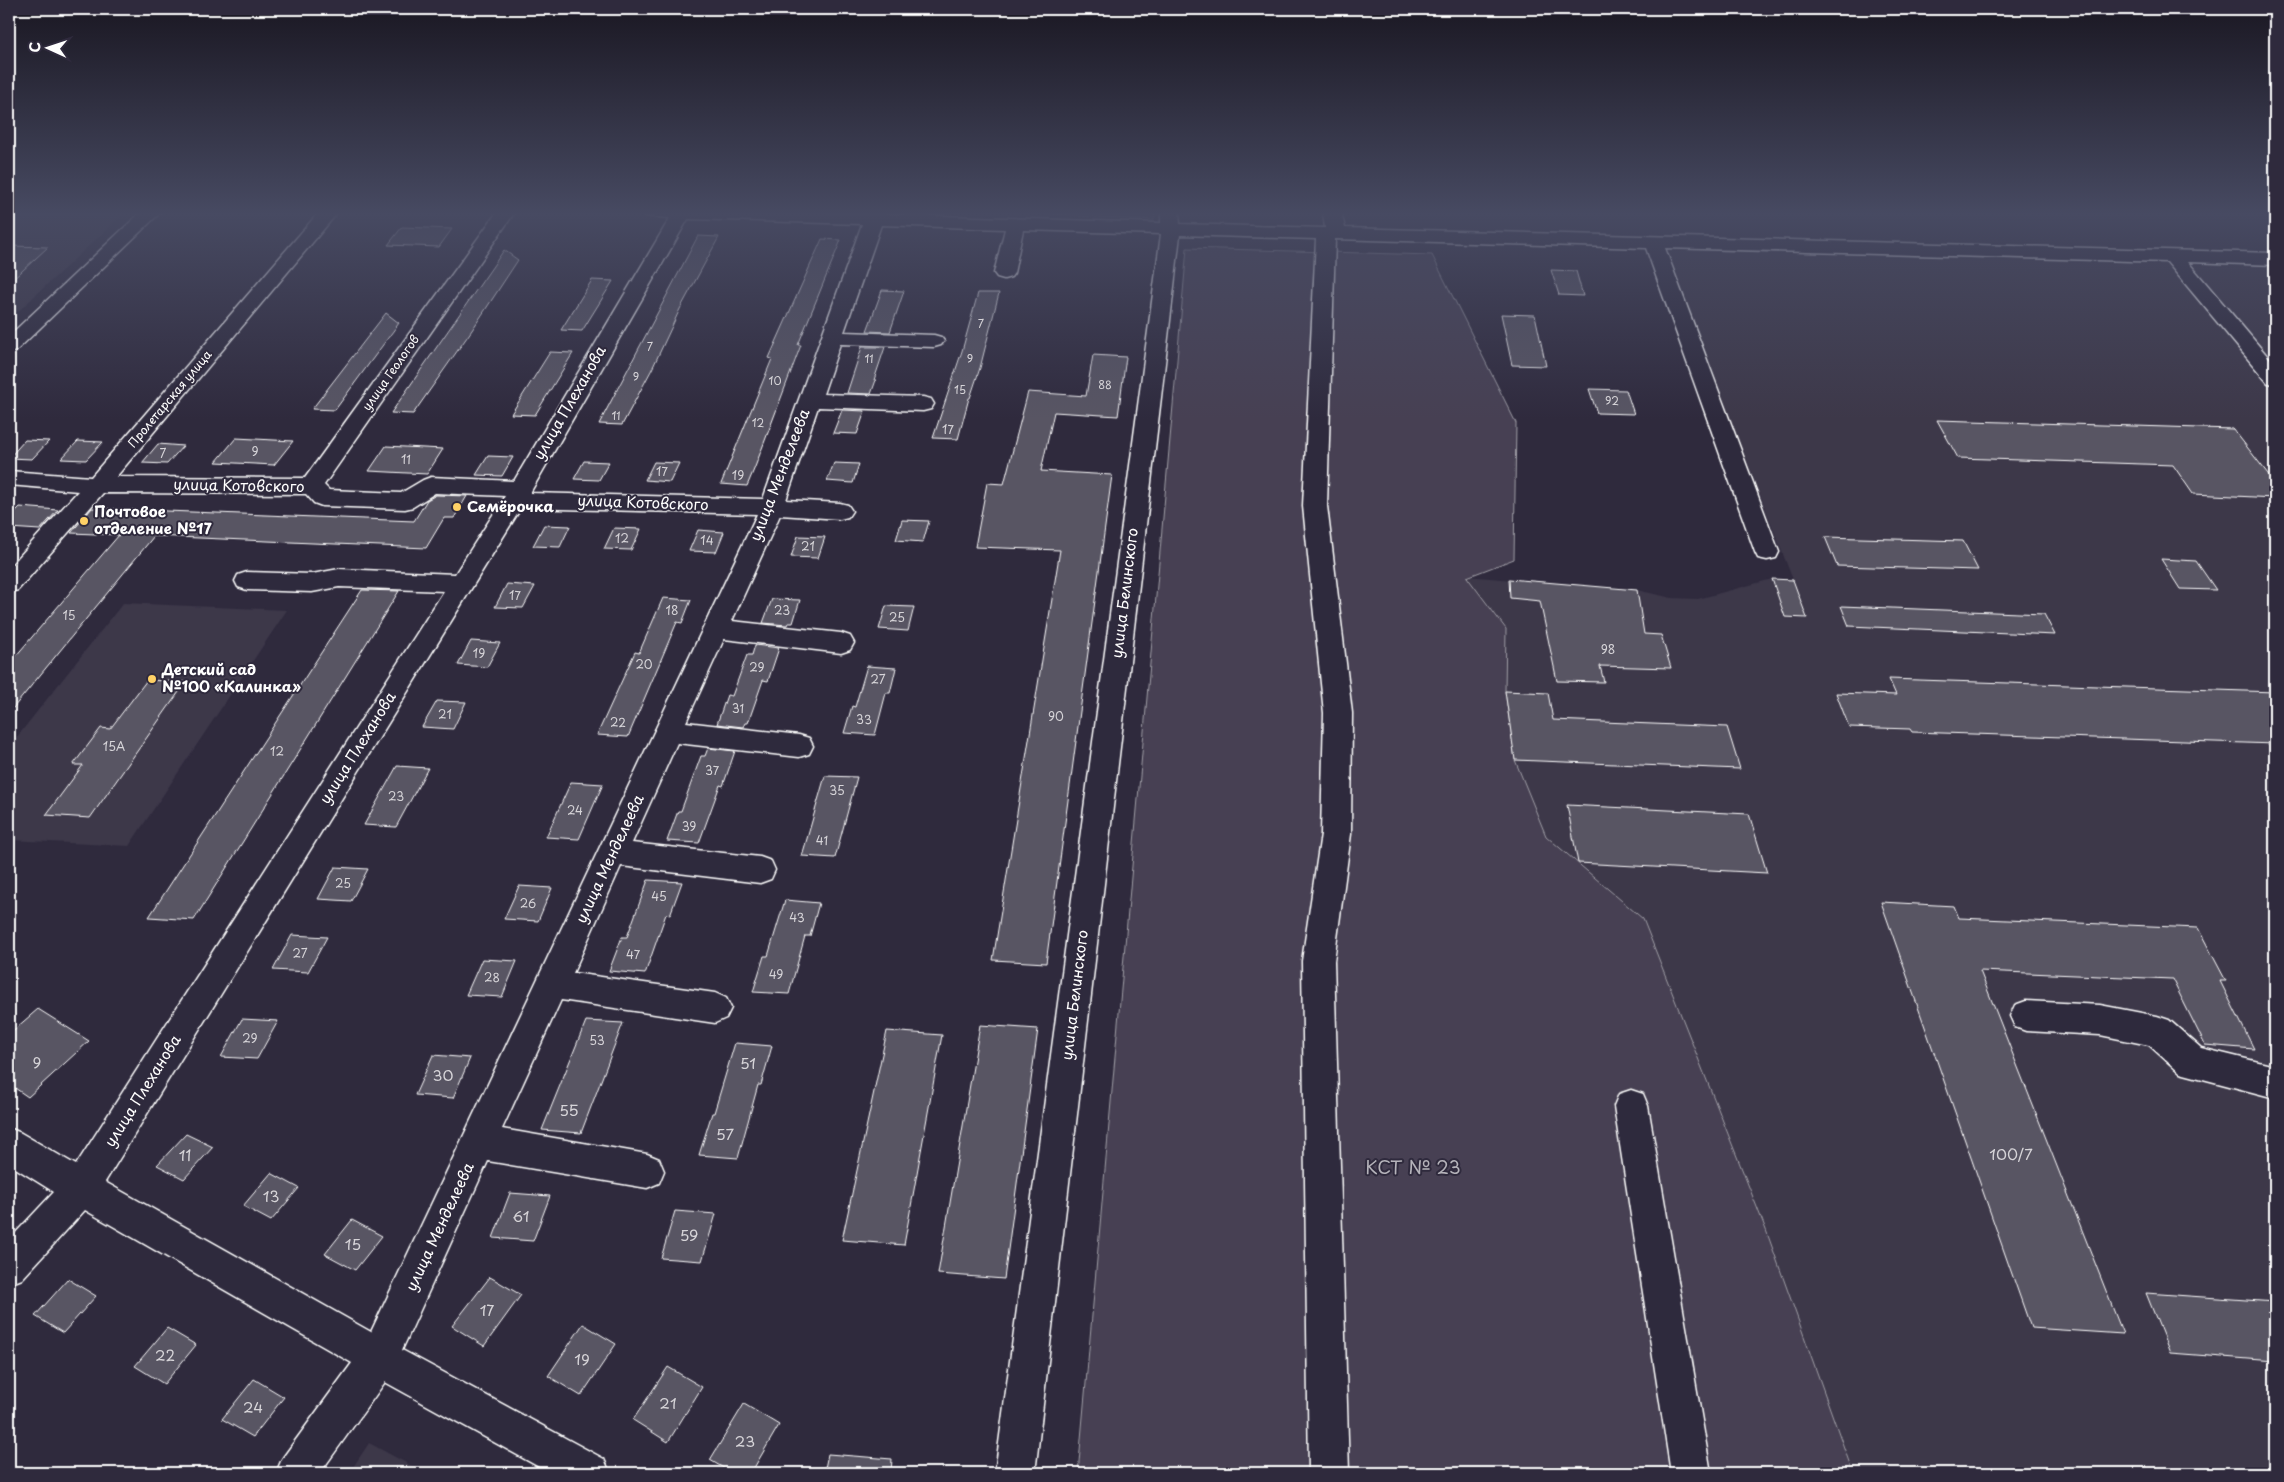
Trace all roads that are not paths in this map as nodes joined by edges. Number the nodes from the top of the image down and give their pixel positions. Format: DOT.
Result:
graph roads {
  1 [pos="79,281"];
  2 [pos="271,281"];
  3 [pos="457,281"];
  4 [pos="642,281"];
  5 [pos="851,281"];
  6 [pos="1163,281"];
  7 [pos="1329,281"];
  8 [pos="1667,281"];
  9 [pos="2193,281"];
  10 [pos="831,338"];
  11 [pos="934,341"];
  12 [pos="9,347"];
  13 [pos="2275,378"];
  14 [pos="809,400"];
  15 [pos="923,404"];
  16 [pos="9,478"];
  17 [pos="97,485"];
  18 [pos="312,486"];
  19 [pos="517,494"];
  20 [pos="772,506"];
  21 [pos="840,511"];
  22 [pos="1767,552"];
  23 [pos="247,581"];
  24 [pos="462,583"];
  25 [pos="9,584"];
  26 [pos="715,629"];
  27 [pos="841,643"];
  28 [pos="668,731"];
  29 [pos="799,746"];
  30 [pos="612,852"];
  31 [pos="760,870"];
  32 [pos="552,984"];
  33 [pos="715,1008"];
  34 [pos="2026,1016"];
  35 [pos="2275,1082"];
  36 [pos="1631,1106"];
  37 [pos="479,1142"];
  38 [pos="9,1145"];
  39 [pos="647,1171"];
  40 [pos="81,1189"];
  41 [pos="9,1266"];
  42 [pos="380,1358"];
  43 [pos="296,1473"];
  44 [pos="590,1473"];
  45 [pos="1015,1473"];
  46 [pos="1329,1473"];
  47 [pos="1690,1473"];
  1 -- 12 [label="street"];
  2 -- 17 [label="street, Пролетарская улица"];
  3 -- 18 [label="street, улица Геологов"];
  4 -- 19 [label="street, улица Плеханова"];
  5 -- 10 [label="street, улица Менделеева"];
  6 -- 45 [label="street, улица Белинского"];
  7 -- 46 [label="street"];
  8 -- 22 [label="street"];
  9 -- 13 [label="street"];
  10 -- 11 [label="street"];
  10 -- 14 [label="street, улица Менделеева"];
  14 -- 15 [label="street"];
  14 -- 20 [label="street, улица Менделеева"];
  16 -- 17 [label="street, улица Котовского"];
  17 -- 18 [label="street, улица Котовского"];
  17 -- 25 [label="street, Пролетарская улица"];
  18 -- 19 [label="street, улица Котовского"];
  19 -- 20 [label="street, улица Котовского"];
  19 -- 24 [label="street, улица Плеханова"];
  20 -- 21 [label="street, улица Котовского"];
  20 -- 26 [label="street, улица Менделеева"];
  23 -- 24 [label="street"];
  24 -- 40 [label="street, улица Плеханова"];
  26 -- 27 [label="street"];
  26 -- 28 [label="street, улица Менделеева"];
  28 -- 29 [label="street"];
  28 -- 30 [label="street, улица Менделеева"];
  30 -- 31 [label="street"];
  30 -- 32 [label="street, улица Менделеева"];
  32 -- 33 [label="street"];
  32 -- 37 [label="street, улица Менделеева"];
  34 -- 35 [label="street"];
  36 -- 47 [label="street"];
  37 -- 39 [label="street"];
  37 -- 42 [label="street, улица Менделеева"];
  38 -- 40 [label="street"];
  40 -- 41 [label="street, улица Плеханова"];
  40 -- 42 [label="street"];
  42 -- 43 [label="street, улица Менделеева"];
  42 -- 44 [label="street"];
}
